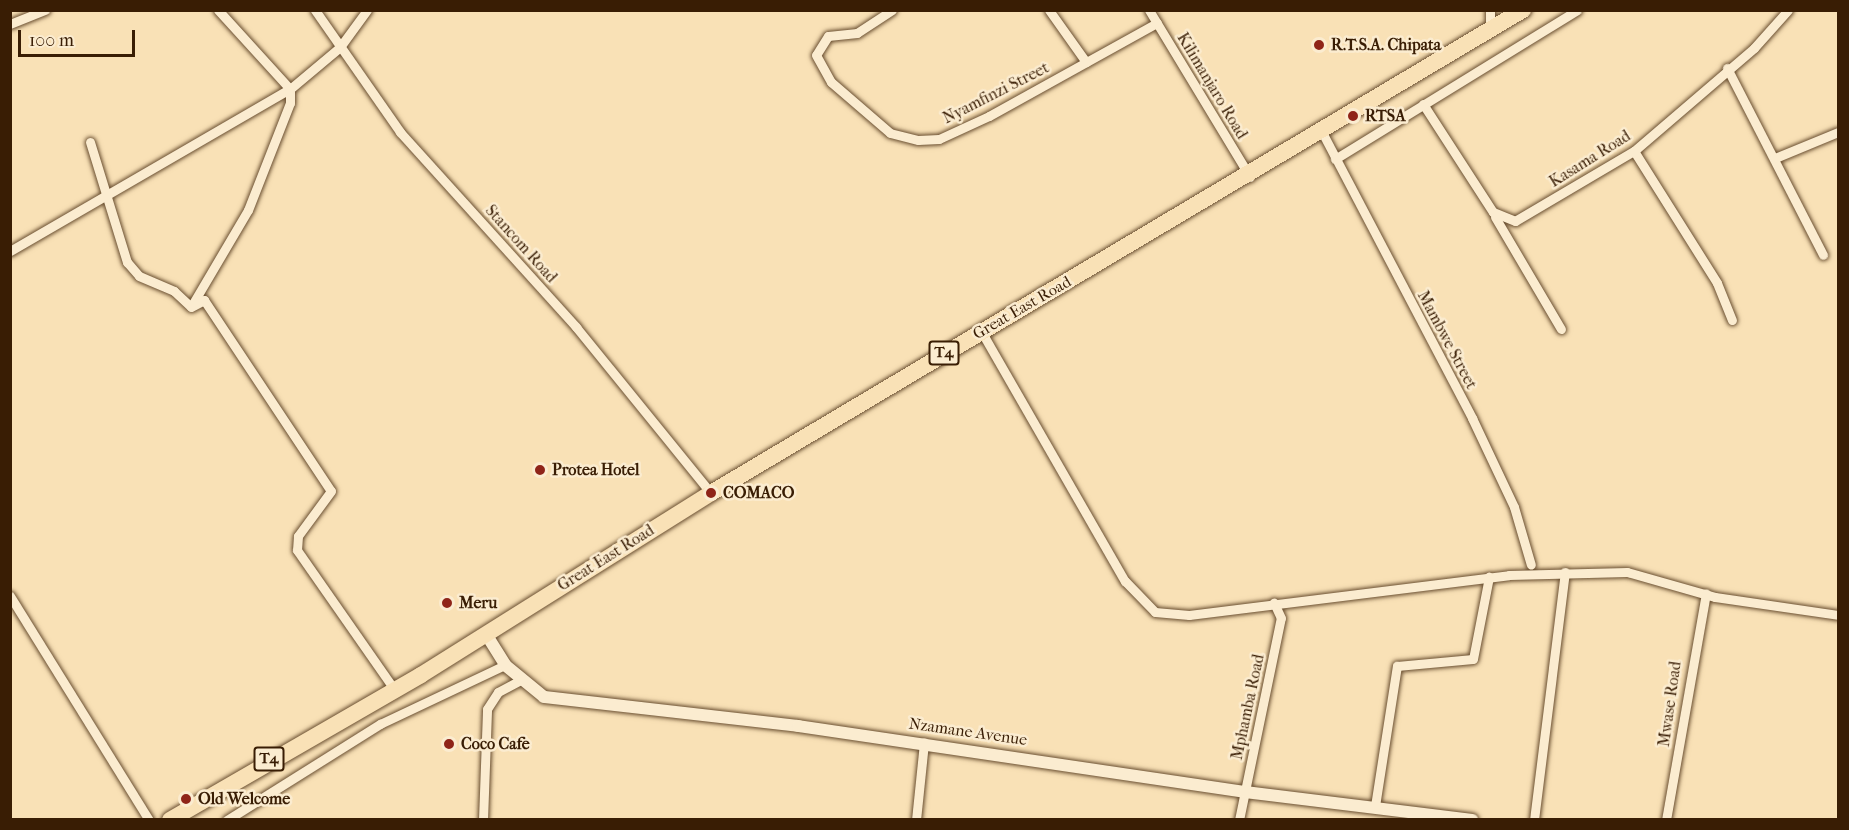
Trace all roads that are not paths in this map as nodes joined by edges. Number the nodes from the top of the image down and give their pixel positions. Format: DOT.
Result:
graph roads {
  1 [pos="45,10"];
  2 [pos="218,10"];
  3 [pos="315,10"];
  4 [pos="367,10"];
  5 [pos="892,10"];
  6 [pos="1049,10"];
  7 [pos="1149,10"];
  8 [pos="1490,10"];
  9 [pos="1522,10"];
  10 [pos="1577,10"];
  11 [pos="1788,10"];
  12 [pos="1157,23"];
  13 [pos="10,24"];
  14 [pos="1490,32"];
  15 [pos="340,47"];
  16 [pos="1086,62"];
  17 [pos="1727,68"];
  18 [pos="290,89"];
  19 [pos="1423,104"];
  20 [pos="1839,132"];
  21 [pos="1323,134"];
  22 [pos="90,142"];
  23 [pos="1634,151"];
  24 [pos="1775,158"];
  25 [pos="1335,159"];
  26 [pos="1250,177"];
  27 [pos="103,194"];
  28 [pos="1493,212"];
  29 [pos="10,251"];
  30 [pos="1823,255"];
  31 [pos="191,306"];
  32 [pos="1732,320"];
  33 [pos="1561,329"];
  34 [pos="981,331"];
  35 [pos="711,493"];
  36 [pos="1532,566"];
  37 [pos="1565,572"];
  38 [pos="1489,577"];
  39 [pos="1706,593"];
  40 [pos="10,596"];
  41 [pos="1274,603"];
  42 [pos="1839,615"];
  43 [pos="486,634"];
  44 [pos="505,665"];
  45 [pos="519,681"];
  46 [pos="394,689"];
  47 [pos="370,702"];
  48 [pos="924,742"];
  49 [pos="1245,792"];
  50 [pos="1375,806"];
  51 [pos="148,819"];
  52 [pos="170,819"];
  53 [pos="187,819"];
  54 [pos="227,819"];
  55 [pos="483,819"];
  56 [pos="915,819"];
  57 [pos="1239,819"];
  58 [pos="1472,819"];
  59 [pos="1534,819"];
  60 [pos="1666,819"];
  1 -- 13 [label="street"];
  2 -- 18 [label="street"];
  3 -- 15 [label="street, Stancom Road"];
  4 -- 15 [label="street"];
  5 -- 16 [label="street, Nyamfinzi Street"];
  6 -- 16 [label="street"];
  7 -- 12 [label="street, Kilimanjaro Road"];
  8 -- 14 [label="street"];
  9 -- 14 [label="highway, Great East Road / T4"];
  10 -- 19 [label="street"];
  11 -- 17 [label="street, Kasama Road"];
  12 -- 16 [label="street, Nyamfinzi Street"];
  12 -- 26 [label="street, Kilimanjaro Road"];
  14 -- 21 [label="highway, Great East Road / T4"];
  15 -- 18 [label="street"];
  15 -- 35 [label="street, Stancom Road"];
  17 -- 23 [label="street, Kasama Road"];
  17 -- 24 [label="street"];
  18 -- 27 [label="street"];
  18 -- 31 [label="street"];
  19 -- 25 [label="street"];
  19 -- 28 [label="street"];
  20 -- 24 [label="street"];
  21 -- 25 [label="street, Mambwe Street"];
  21 -- 26 [label="highway, Great East Road / T4"];
  22 -- 27 [label="street"];
  23 -- 28 [label="street, Kasama Road"];
  23 -- 32 [label="street"];
  24 -- 30 [label="street"];
  25 -- 36 [label="street, Mambwe Street"];
  26 -- 34 [label="highway, Great East Road / T4"];
  27 -- 29 [label="street"];
  27 -- 31 [label="street"];
  28 -- 33 [label="street"];
  31 -- 46 [label="street"];
  34 -- 35 [label="highway, Great East Road / T4"];
  34 -- 41 [label="street"];
  35 -- 43 [label="highway, Great East Road / T4"];
  37 -- 38 [label="street"];
  37 -- 39 [label="street"];
  37 -- 59 [label="street"];
  38 -- 41 [label="street"];
  38 -- 50 [label="street"];
  39 -- 42 [label="street"];
  39 -- 60 [label="street, Mwase Road"];
  40 -- 51 [label="street"];
  41 -- 49 [label="street, Mphamba Road"];
  43 -- 44 [label="street, Nzamane Avenue"];
  43 -- 46 [label="highway, Great East Road / T4"];
  44 -- 45 [label="street, Nzamane Avenue"];
  44 -- 54 [label="street"];
  45 -- 48 [label="street, Nzamane Avenue"];
  45 -- 55 [label="street"];
  46 -- 47 [label="highway, Great East Road / T4"];
  47 -- 52 [label="highway, Great East Road / T4"];
  47 -- 53 [label="highway, Great East Road / T4"];
  48 -- 49 [label="street, Nzamane Avenue"];
  48 -- 56 [label="street"];
  49 -- 50 [label="street, Nzamane Avenue"];
  49 -- 57 [label="street, Mphamba Road"];
  50 -- 58 [label="street, Nzamane Avenue"];
}
